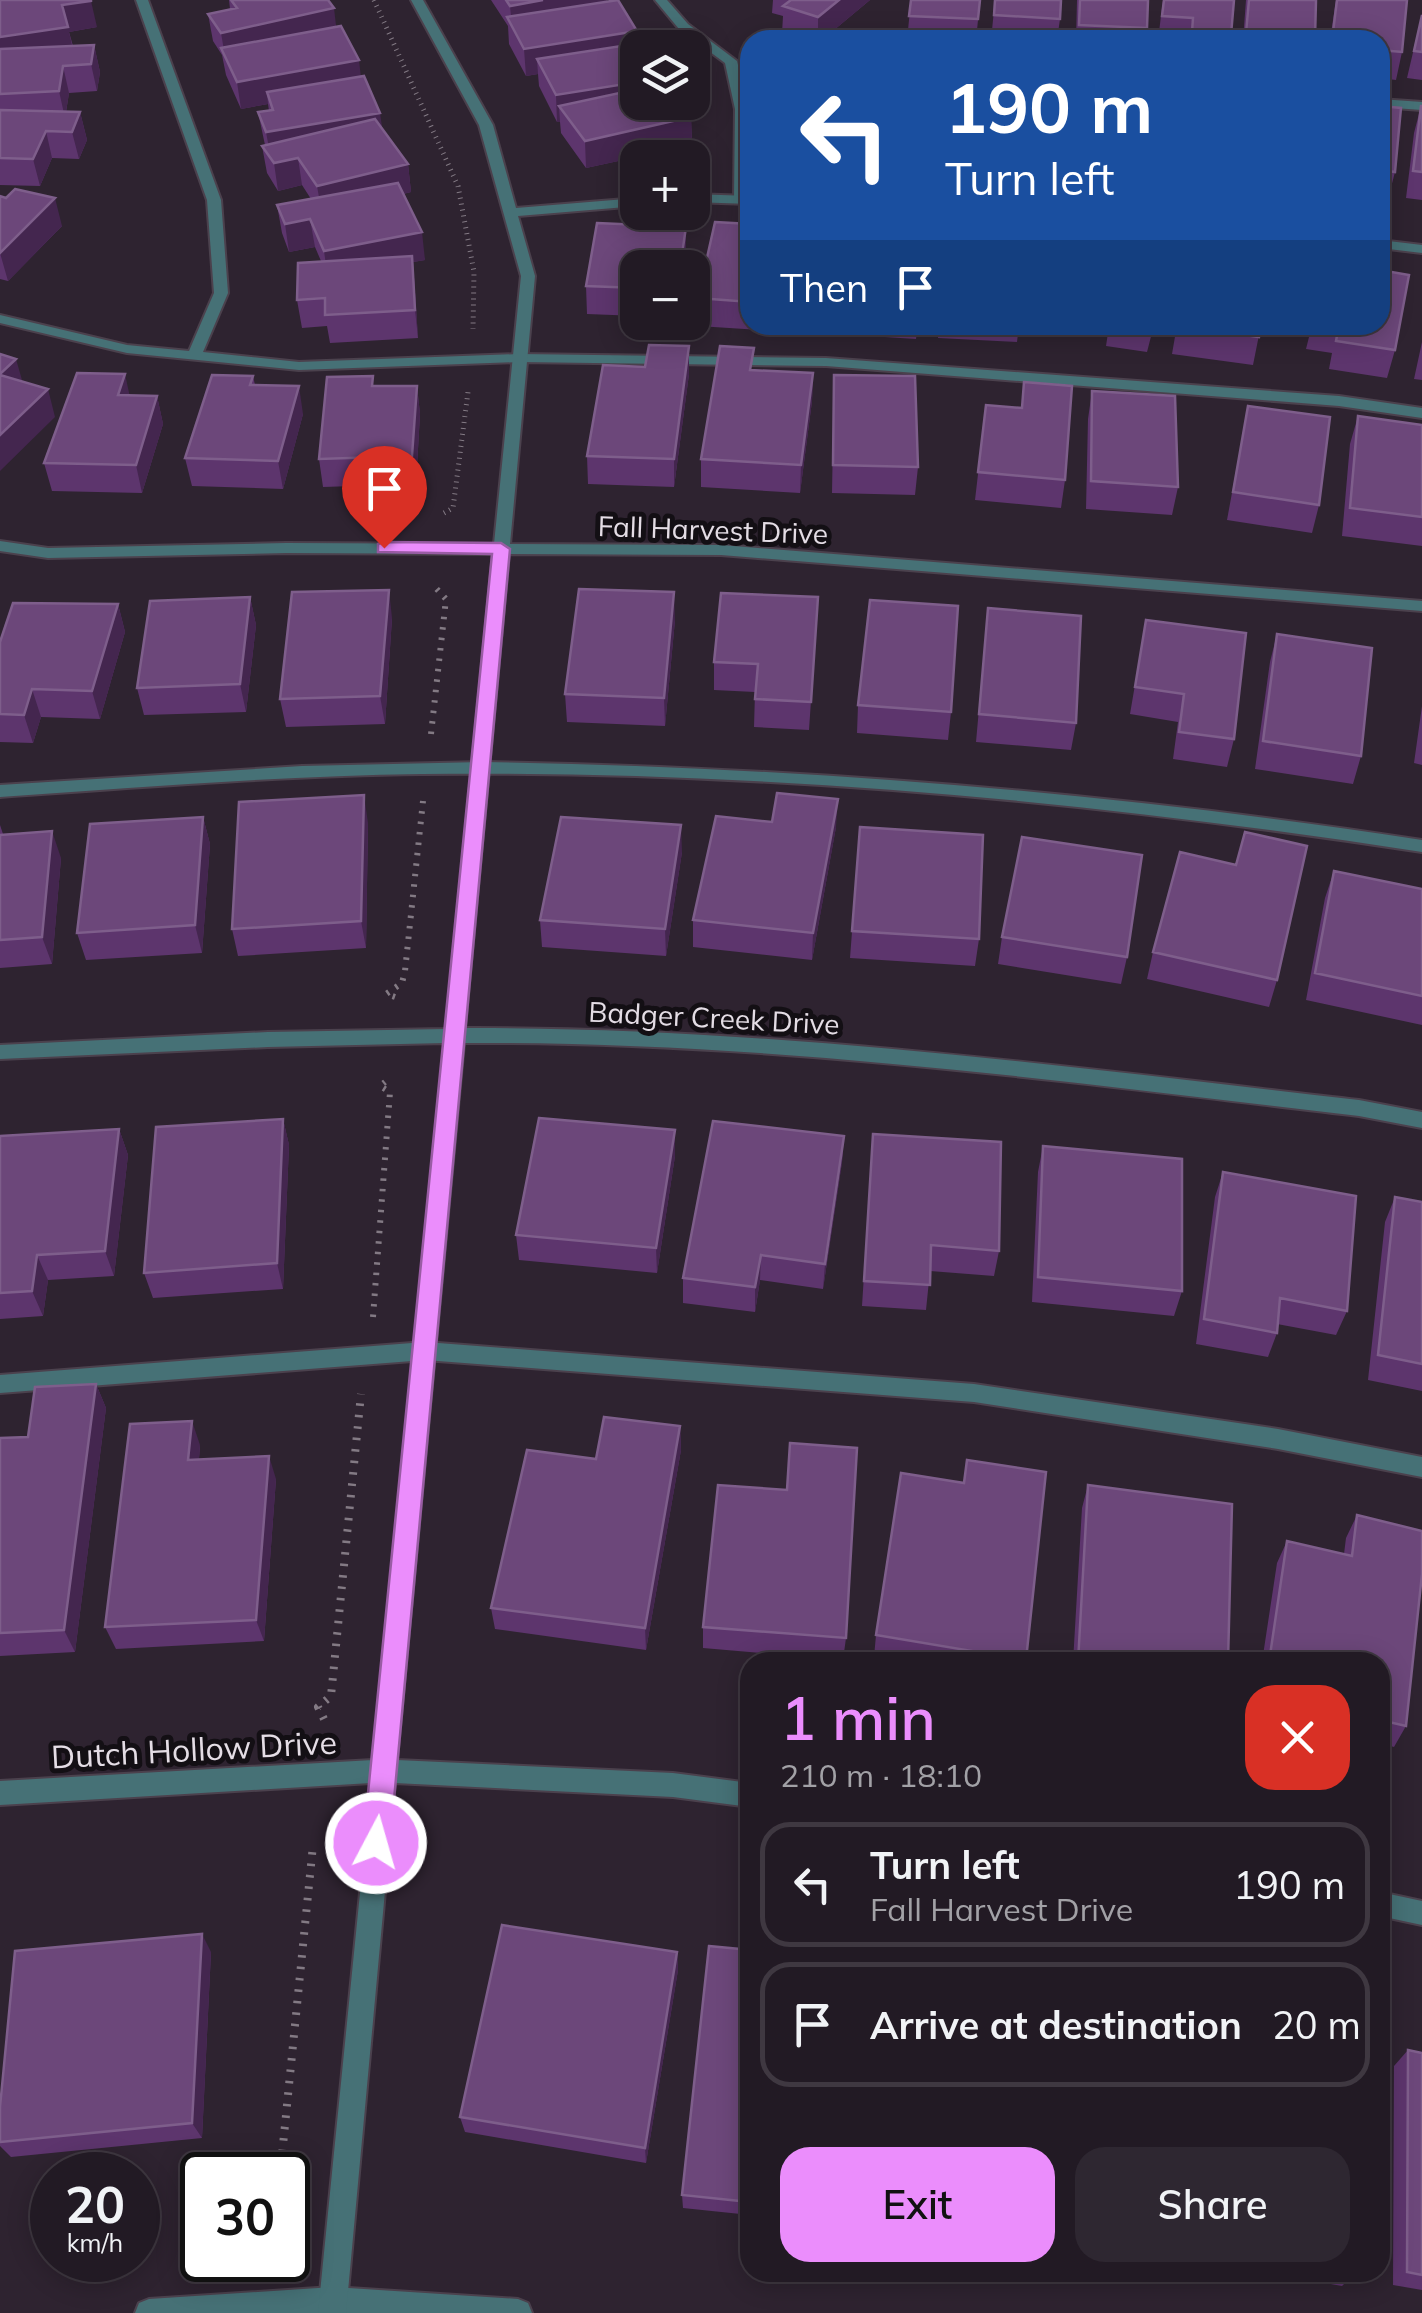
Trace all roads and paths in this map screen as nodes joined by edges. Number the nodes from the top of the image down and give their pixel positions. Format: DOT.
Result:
graph roads {
  1 [pos="142,0"];
  2 [pos="374,0"];
  3 [pos="417,0"];
  4 [pos="662,0"];
  5 [pos="731,60"];
  6 [pos="740,61"];
  7 [pos="740,99"];
  8 [pos="1390,104"];
  9 [pos="1422,106"];
  10 [pos="710,199"];
  11 [pos="740,200"];
  12 [pos="620,203"];
  13 [pos="510,212"];
  14 [pos="1390,245"];
  15 [pos="1422,249"];
  16 [pos="0,319"];
  17 [pos="194,356"];
  18 [pos="520,358"];
  19 [pos="472,360"];
  20 [pos="1422,414"];
  21 [pos="453,523"];
  22 [pos="0,546"];
  23 [pos="501,549"];
  24 [pos="1422,606"];
  25 [pos="480,768"];
  26 [pos="0,791"];
  27 [pos="1422,846"];
  28 [pos="454,1036"];
  29 [pos="0,1052"];
  30 [pos="385,1082"];
  31 [pos="1422,1120"];
  32 [pos="425,1351"];
  33 [pos="365,1356"];
  34 [pos="0,1384"];
  35 [pos="1422,1466"];
  36 [pos="324,1719"];
  37 [pos="384,1772"];
  38 [pos="0,1794"];
  39 [pos="740,1794"];
  40 [pos="313,1845"];
  41 [pos="1390,1906"];
  42 [pos="1422,1913"];
  43 [pos="282,2152"];
  44 [pos="332,2307"];
  45 [pos="149,2313"];
  46 [pos="518,2313"];
  1 -- 17 [label="street"];
  2 -- 19 [label="path"];
  3 -- 13 [label="street"];
  4 -- 5 [label="street"];
  5 -- 6 [label="street"];
  5 -- 7 [label="street"];
  8 -- 9 [label="street"];
  10 -- 11 [label="street"];
  12 -- 13 [label="street"];
  13 -- 18 [label="street"];
  14 -- 15 [label="street"];
  16 -- 17 [label="street"];
  17 -- 19 [label="street"];
  18 -- 19 [label="street"];
  18 -- 20 [label="street"];
  18 -- 23 [label="street"];
  19 -- 21 [label="path"];
  22 -- 23 [label="street, Fall Harvest Drive"];
  23 -- 24 [label="street, Fall Harvest Drive"];
  23 -- 25 [label="street"];
  25 -- 26 [label="street"];
  25 -- 27 [label="street"];
  25 -- 28 [label="street"];
  28 -- 29 [label="street, Badger Creek Drive"];
  28 -- 31 [label="street, Badger Creek Drive"];
  28 -- 32 [label="street"];
  30 -- 33 [label="path"];
  32 -- 33 [label="street"];
  32 -- 35 [label="street"];
  32 -- 37 [label="street"];
  33 -- 34 [label="street"];
  33 -- 36 [label="path"];
  37 -- 38 [label="street, Dutch Hollow Drive"];
  37 -- 39 [label="street, Dutch Hollow Drive"];
  37 -- 44 [label="street"];
  40 -- 43 [label="path"];
  41 -- 42 [label="street"];
  44 -- 45 [label="street"];
  44 -- 46 [label="street"];
}
